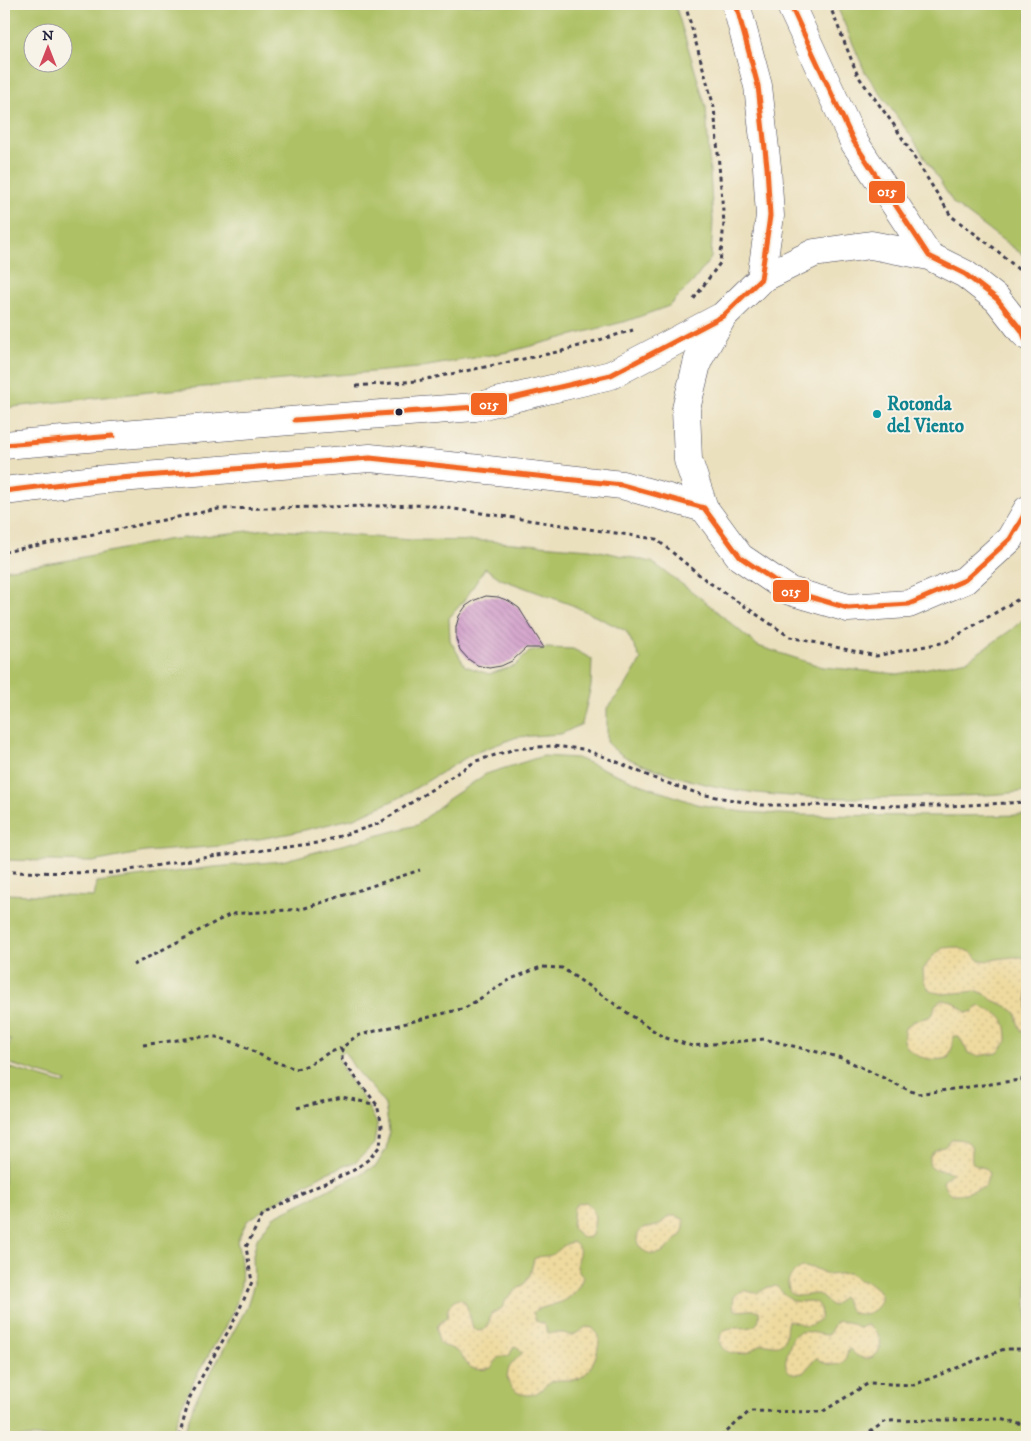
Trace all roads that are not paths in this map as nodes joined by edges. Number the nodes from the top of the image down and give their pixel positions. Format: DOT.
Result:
graph roads {
  1 [pos="736,4"];
  2 [pos="790,4"];
  3 [pos="929,256"];
  4 [pos="761,279"];
  5 [pos="723,316"];
  6 [pos="1026,336"];
  7 [pos="4,445"];
  8 [pos="4,491"];
  9 [pos="704,508"];
  10 [pos="1027,510"];
  11 [pos="1019,537"];
  1 -- 4 [label="main road"];
  2 -- 3 [label="main road"];
  3 -- 4 [label="main road"];
  3 -- 6 [label="main road"];
  4 -- 5 [label="main road"];
  5 -- 7 [label="main road"];
  5 -- 9 [label="main road"];
  8 -- 9 [label="main road"];
  9 -- 11 [label="main road"];
  10 -- 11 [label="main road"];
}
